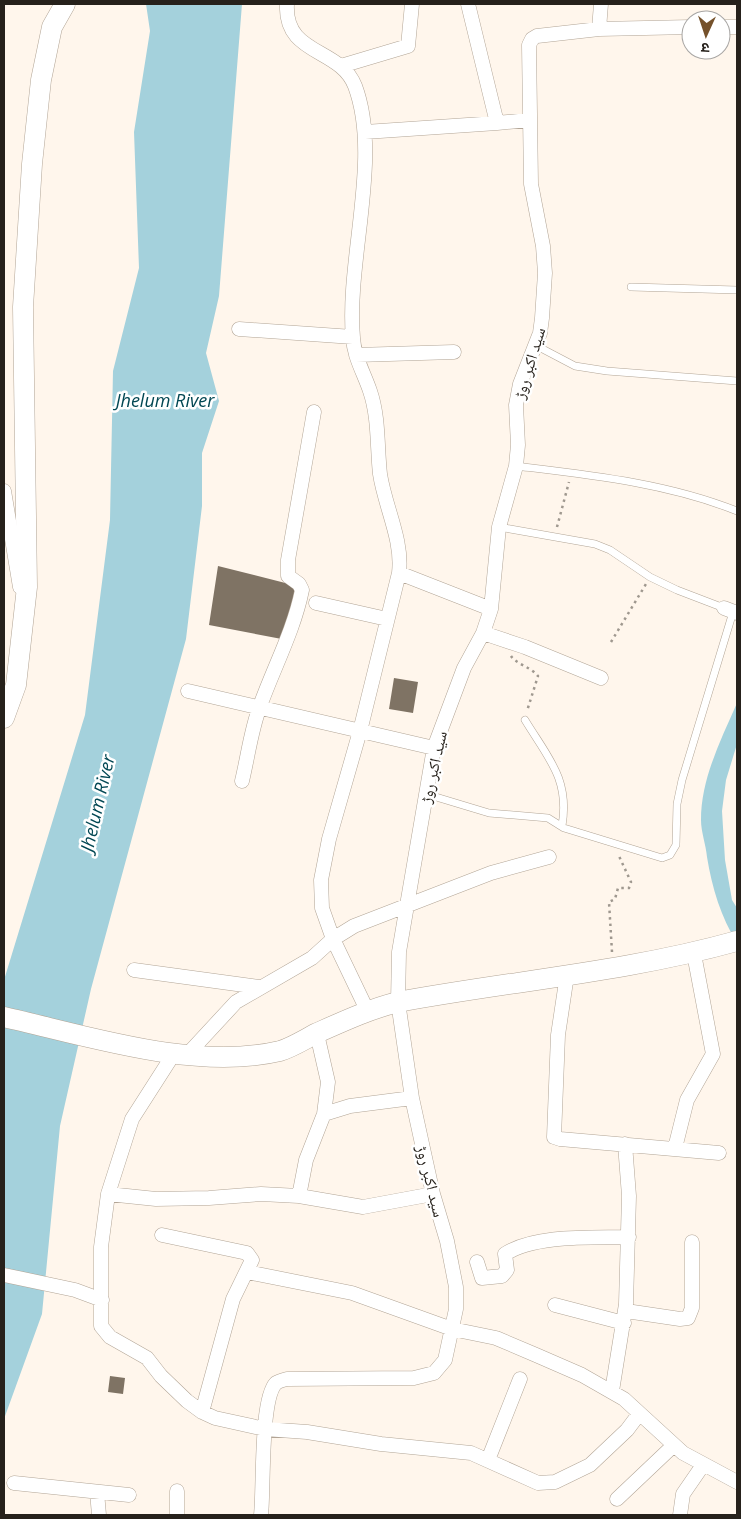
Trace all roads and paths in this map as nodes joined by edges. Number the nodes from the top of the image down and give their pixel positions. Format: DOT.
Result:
graph roads {
  1 [pos="65,4"];
  2 [pos="286,4"];
  3 [pos="412,4"];
  4 [pos="468,4"];
  5 [pos="601,4"];
  6 [pos="681,27"];
  7 [pos="599,28"];
  8 [pos="341,66"];
  9 [pos="529,120"];
  10 [pos="497,122"];
  11 [pos="365,132"];
  12 [pos="631,286"];
  13 [pos="737,290"];
  14 [pos="238,329"];
  15 [pos="353,337"];
  16 [pos="535,345"];
  17 [pos="454,352"];
  18 [pos="356,355"];
  19 [pos="737,381"];
  20 [pos="314,412"];
  21 [pos="516,466"];
  22 [pos="571,473"];
  23 [pos="4,491"];
  24 [pos="737,510"];
  25 [pos="499,527"];
  26 [pos="554,536"];
  27 [pos="399,574"];
  28 [pos="650,577"];
  29 [pos="316,603"];
  30 [pos="491,609"];
  31 [pos="731,611"];
  32 [pos="24,612"];
  33 [pos="387,619"];
  34 [pos="482,633"];
  35 [pos="612,642"];
  36 [pos="510,654"];
  37 [pos="601,678"];
  38 [pos="188,692"];
  39 [pos="259,708"];
  40 [pos="4,718"];
  41 [pos="526,720"];
  42 [pos="360,731"];
  43 [pos="434,748"];
  44 [pos="242,781"];
  45 [pos="426,794"];
  46 [pos="562,826"];
  47 [pos="615,845"];
  48 [pos="549,857"];
  49 [pos="407,906"];
  50 [pos="333,940"];
  51 [pos="737,941"];
  52 [pos="700,952"];
  53 [pos="612,968"];
  54 [pos="134,970"];
  55 [pos="567,975"];
  56 [pos="259,987"];
  57 [pos="398,1002"];
  58 [pos="367,1010"];
  59 [pos="4,1017"];
  60 [pos="317,1034"];
  61 [pos="179,1055"];
  62 [pos="412,1098"];
  63 [pos="324,1114"];
  64 [pos="624,1144"];
  65 [pos="675,1148"];
  66 [pos="719,1153"];
  67 [pos="108,1194"];
  68 [pos="433,1194"];
  69 [pos="299,1196"];
  70 [pos="162,1235"];
  71 [pos="629,1237"];
  72 [pos="692,1242"];
  73 [pos="477,1262"];
  74 [pos="247,1272"];
  75 [pos="4,1275"];
  76 [pos="102,1300"];
  77 [pos="555,1305"];
  78 [pos="625,1317"];
  79 [pos="452,1329"];
  80 [pos="520,1379"];
  81 [pos="612,1391"];
  82 [pos="202,1412"];
  83 [pos="638,1414"];
  84 [pos="264,1428"];
  85 [pos="674,1445"];
  86 [pos="488,1460"];
  87 [pos="703,1465"];
  88 [pos="737,1482"];
  89 [pos="14,1483"];
  90 [pos="178,1491"];
  91 [pos="97,1492"];
  92 [pos="129,1495"];
  93 [pos="617,1499"];
  94 [pos="99,1515"];
  95 [pos="177,1515"];
  96 [pos="262,1515"];
  97 [pos="680,1515"];
  1 -- 32 [label="street"];
  2 -- 8 [label="street"];
  3 -- 8 [label="street"];
  4 -- 10 [label="street"];
  5 -- 7 [label="street"];
  6 -- 7 [label="street"];
  7 -- 9 [label="street, سید اکبر روڑ"];
  8 -- 11 [label="street"];
  9 -- 10 [label="street"];
  9 -- 16 [label="street, سید اکبر روڑ"];
  10 -- 11 [label="street"];
  11 -- 15 [label="street"];
  12 -- 13 [label="lane"];
  14 -- 15 [label="street"];
  15 -- 18 [label="street"];
  16 -- 19 [label="lane"];
  16 -- 21 [label="street, سید اکبر روڑ"];
  17 -- 18 [label="street"];
  18 -- 27 [label="street"];
  20 -- 39 [label="street"];
  21 -- 22 [label="lane"];
  21 -- 25 [label="street, سید اکبر روڑ"];
  22 -- 24 [label="lane"];
  22 -- 26 [label="path"];
  23 -- 32 [label="street"];
  25 -- 26 [label="lane"];
  25 -- 30 [label="street, سید اکبر روڑ"];
  26 -- 28 [label="lane"];
  27 -- 30 [label="street"];
  27 -- 33 [label="street"];
  28 -- 31 [label="lane"];
  28 -- 35 [label="path"];
  29 -- 33 [label="street"];
  30 -- 34 [label="street, سید اکبر روڑ"];
  31 -- 47 [label="lane"];
  32 -- 40 [label="street"];
  33 -- 42 [label="street"];
  34 -- 37 [label="street"];
  34 -- 43 [label="street, سید اکبر روڑ"];
  36 -- 41 [label="path"];
  38 -- 39 [label="street"];
  39 -- 42 [label="street"];
  39 -- 44 [label="street"];
  41 -- 46 [label="lane"];
  42 -- 43 [label="street"];
  42 -- 50 [label="street"];
  43 -- 45 [label="street, سید اکبر روڑ"];
  45 -- 46 [label="lane"];
  45 -- 49 [label="street, سید اکبر روڑ"];
  46 -- 47 [label="lane"];
  47 -- 53 [label="path"];
  48 -- 49 [label="street"];
  49 -- 50 [label="street"];
  49 -- 57 [label="street, سید اکبر روڑ"];
  50 -- 56 [label="street"];
  50 -- 58 [label="street"];
  51 -- 52 [label="street"];
  52 -- 53 [label="street"];
  52 -- 65 [label="street"];
  53 -- 55 [label="street"];
  54 -- 56 [label="street"];
  55 -- 57 [label="street"];
  55 -- 64 [label="street"];
  56 -- 61 [label="street"];
  57 -- 58 [label="street"];
  57 -- 62 [label="street, سید اکبر روڑ"];
  58 -- 60 [label="street"];
  59 -- 61 [label="street"];
  60 -- 61 [label="street"];
  60 -- 63 [label="street"];
  61 -- 67 [label="street"];
  62 -- 63 [label="street"];
  62 -- 68 [label="street, سید اکبر روڑ"];
  63 -- 69 [label="street"];
  64 -- 65 [label="street"];
  64 -- 71 [label="street"];
  65 -- 66 [label="street"];
  67 -- 69 [label="street"];
  67 -- 76 [label="street"];
  68 -- 69 [label="street"];
  68 -- 79 [label="street, سید اکبر روڑ"];
  70 -- 74 [label="street"];
  71 -- 73 [label="street"];
  71 -- 78 [label="street"];
  72 -- 78 [label="street"];
  74 -- 79 [label="street"];
  74 -- 82 [label="street"];
  75 -- 76 [label="street"];
  76 -- 82 [label="street"];
  77 -- 78 [label="street"];
  78 -- 81 [label="street"];
  79 -- 81 [label="street"];
  79 -- 84 [label="street, سید اکبر روڑ"];
  80 -- 86 [label="street"];
  81 -- 83 [label="street"];
  82 -- 84 [label="street"];
  83 -- 85 [label="street"];
  83 -- 86 [label="street"];
  84 -- 86 [label="street"];
  84 -- 96 [label="street"];
  85 -- 87 [label="street"];
  85 -- 93 [label="street"];
  87 -- 88 [label="street"];
  87 -- 97 [label="street"];
  89 -- 91 [label="street"];
  90 -- 95 [label="street"];
  91 -- 92 [label="street"];
  91 -- 94 [label="street"];
}
